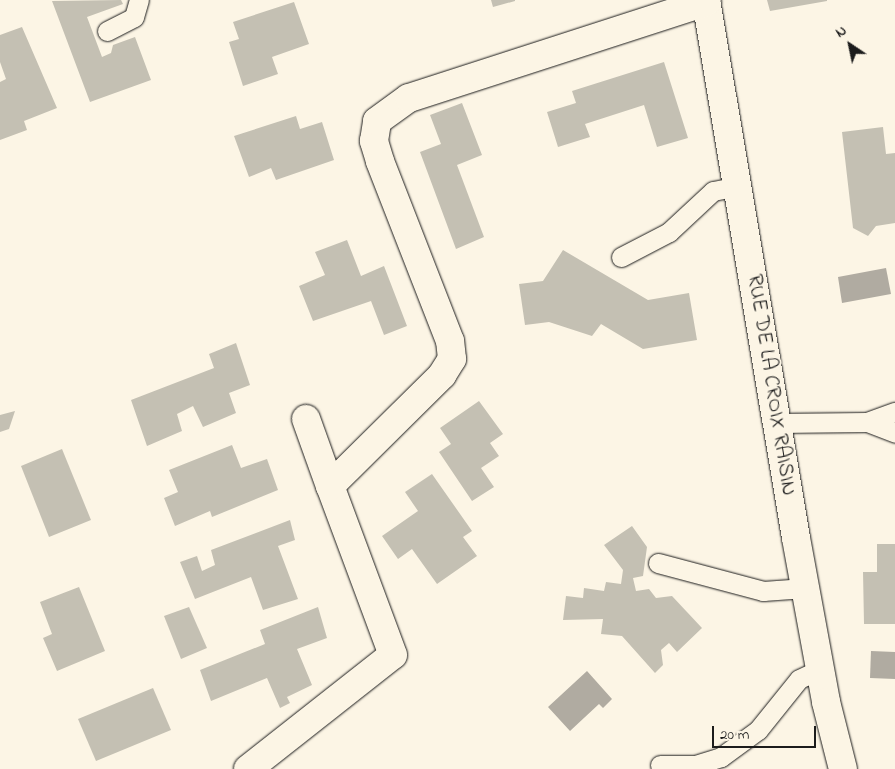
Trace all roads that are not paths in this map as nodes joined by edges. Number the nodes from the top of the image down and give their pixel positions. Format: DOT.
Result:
graph roads {
  1 [pos="139,0"];
  2 [pos="707,1"];
  3 [pos="106,31"];
  4 [pos="738,186"];
  5 [pos="621,257"];
  6 [pos="895,412"];
  7 [pos="306,419"];
  8 [pos="867,422"];
  9 [pos="777,423"];
  10 [pos="895,433"];
  11 [pos="330,486"];
  12 [pos="658,563"];
  13 [pos="806,588"];
  14 [pos="820,668"];
  15 [pos="660,765"];
  16 [pos="248,769"];
  17 [pos="843,769"];
  1 -- 3 [label="lane"];
  2 -- 4 [label="street, RUE DE LA CROIX RAISIN"];
  2 -- 11 [label="street"];
  4 -- 5 [label="lane"];
  4 -- 9 [label="street, RUE DE LA CROIX RAISIN"];
  6 -- 8 [label="lane"];
  7 -- 11 [label="street"];
  8 -- 9 [label="lane"];
  8 -- 10 [label="lane"];
  9 -- 13 [label="street, RUE DE LA CROIX RAISIN"];
  11 -- 16 [label="street"];
  12 -- 13 [label="lane"];
  13 -- 14 [label="street, RUE DE LA CROIX RAISIN"];
  14 -- 15 [label="lane"];
  14 -- 17 [label="street, RUE DE LA CROIX RAISIN"];
}
